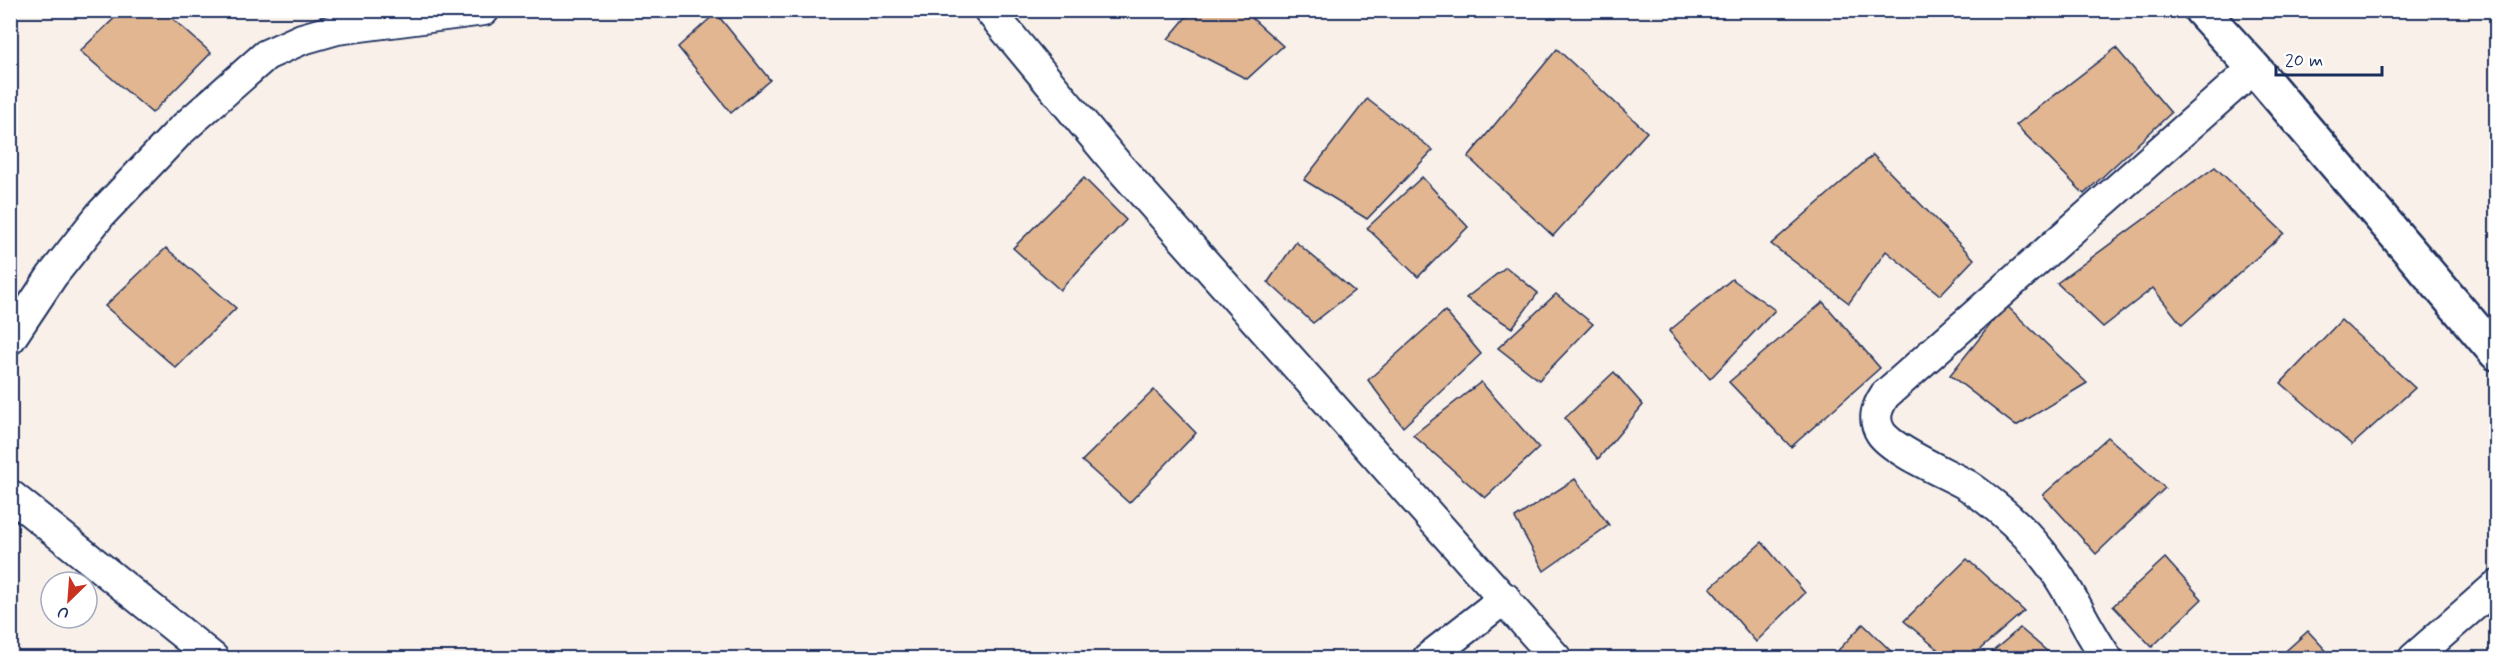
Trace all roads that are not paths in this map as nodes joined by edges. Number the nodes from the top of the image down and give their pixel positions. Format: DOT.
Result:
graph roads {
  1 [pos="484,10"];
  2 [pos="989,10"];
  3 [pos="2201,10"];
  4 [pos="2254,68"];
  5 [pos="10,339"];
  6 [pos="2496,353"];
  7 [pos="10,495"];
  8 [pos="2496,586"];
  9 [pos="1505,598"];
  10 [pos="213,658"];
  11 [pos="1428,658"];
  12 [pos="1556,658"];
  13 [pos="2107,658"];
  14 [pos="2414,658"];
  1 -- 5 [label="street"];
  2 -- 9 [label="street"];
  3 -- 4 [label="main road"];
  4 -- 6 [label="main road"];
  4 -- 13 [label="street"];
  7 -- 10 [label="street"];
  8 -- 14 [label="street"];
  9 -- 11 [label="street"];
  9 -- 12 [label="street"];
}
